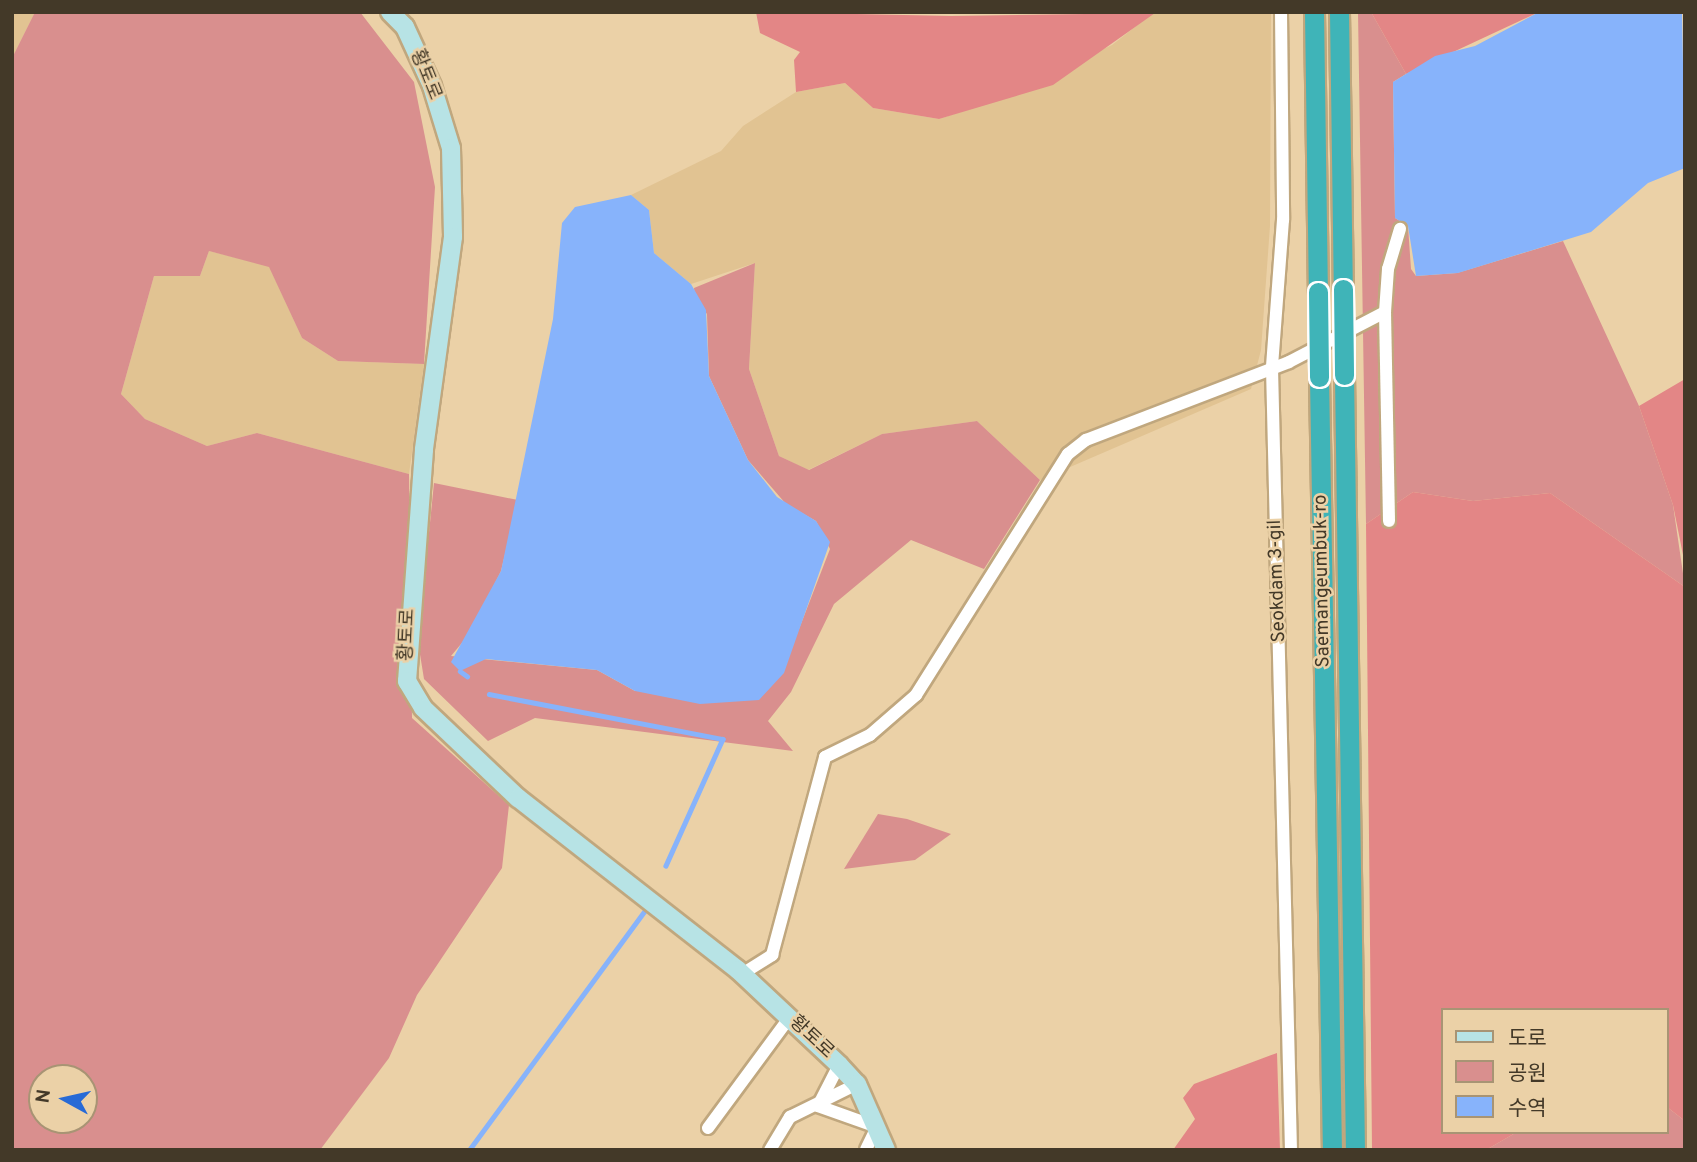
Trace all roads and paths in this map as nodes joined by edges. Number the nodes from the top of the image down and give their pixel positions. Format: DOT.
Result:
graph roads {
  1 [pos="390,12"];
  2 [pos="1281,12"];
  3 [pos="1314,12"];
  4 [pos="1339,12"];
  5 [pos="1400,229"];
  6 [pos="1385,312"];
  7 [pos="1272,368"];
  8 [pos="1389,521"];
  9 [pos="743,974"];
  10 [pos="789,1018"];
  11 [pos="839,1065"];
  12 [pos="857,1084"];
  13 [pos="818,1106"];
  14 [pos="877,1127"];
  15 [pos="708,1128"];
  16 [pos="770,1150"];
  17 [pos="866,1150"];
  18 [pos="886,1150"];
  19 [pos="1291,1150"];
  20 [pos="1332,1150"];
  21 [pos="1355,1150"];
  1 -- 9 [label="main road, 황토로"];
  2 -- 7 [label="street, Seokdam 3-gil"];
  3 -- 20 [label="highway, Saemangeumbuk-ro, bridge"];
  4 -- 21 [label="highway, Saemangeumbuk-ro, bridge"];
  5 -- 6 [label="street"];
  6 -- 7 [label="street"];
  6 -- 8 [label="street"];
  7 -- 9 [label="street"];
  7 -- 19 [label="street, Seokdam 3-gil"];
  9 -- 10 [label="main road, 황토로"];
  10 -- 11 [label="main road, 황토로"];
  10 -- 15 [label="street"];
  11 -- 12 [label="main road, 황토로"];
  11 -- 13 [label="street"];
  12 -- 13 [label="street"];
  12 -- 14 [label="main road, 황토로"];
  13 -- 14 [label="street"];
  13 -- 16 [label="street"];
  14 -- 17 [label="street"];
  14 -- 18 [label="main road, 황토로"];
}
